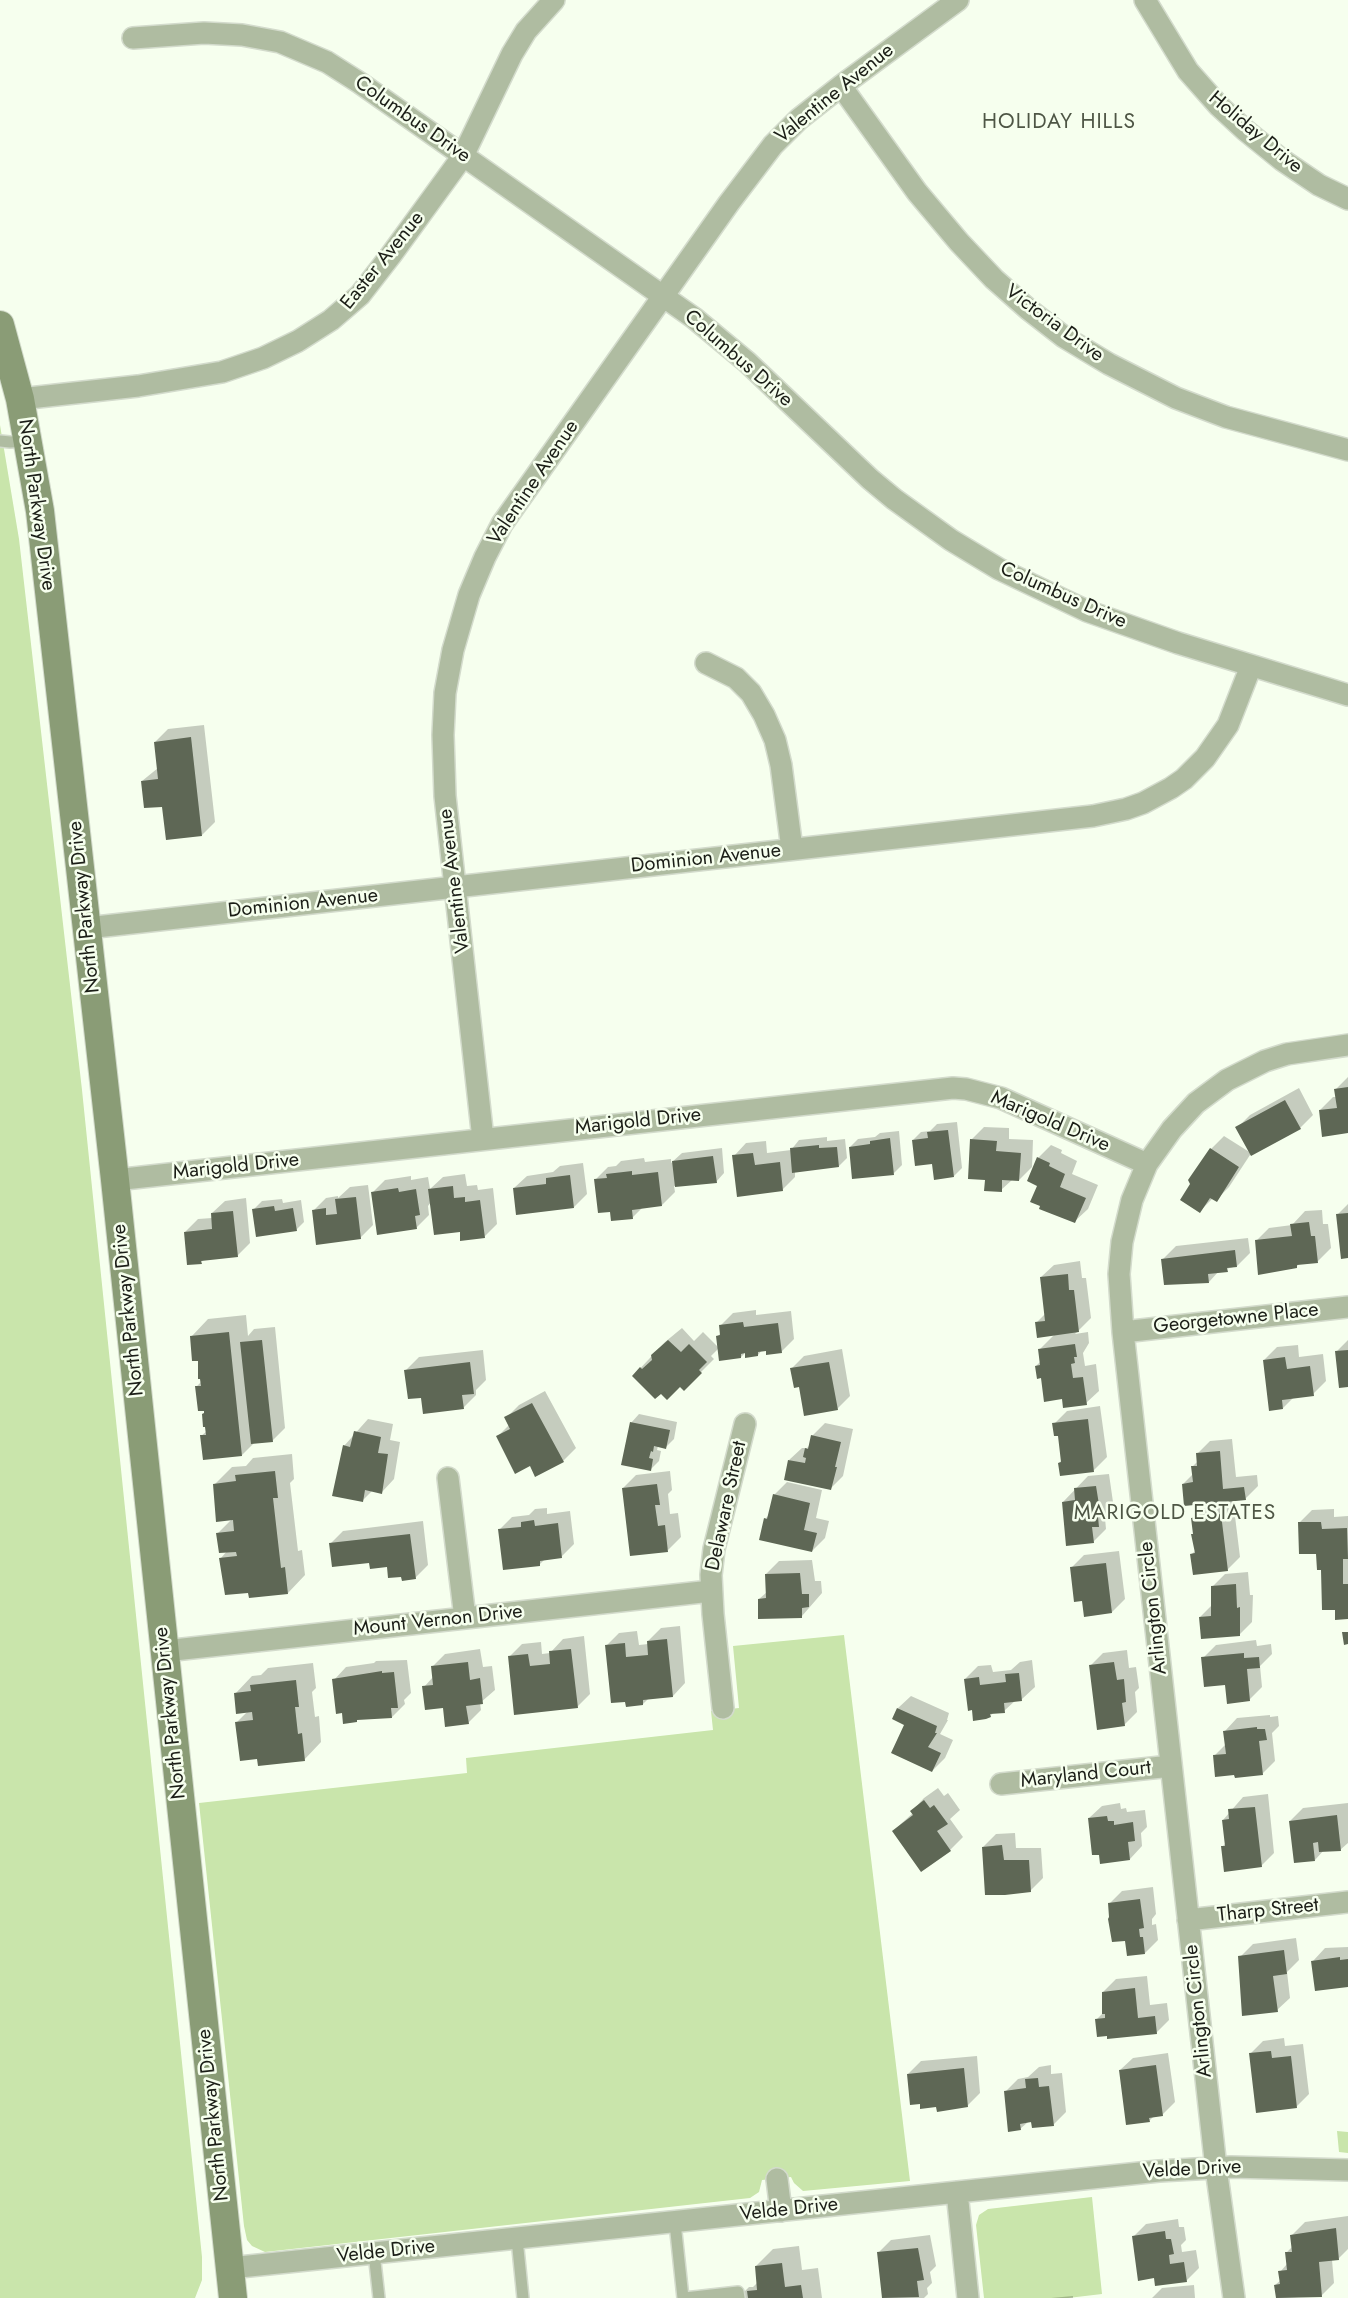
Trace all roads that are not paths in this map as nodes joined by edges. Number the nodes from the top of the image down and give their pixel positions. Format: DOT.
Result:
graph roads {
  1 [pos="554,0"];
  2 [pos="958,0"];
  3 [pos="1145,0"];
  4 [pos="930,7"];
  5 [pos="133,38"];
  6 [pos="841,86"];
  7 [pos="463,156"];
  8 [pos="1348,199"];
  9 [pos="663,297"];
  10 [pos="0,325"];
  11 [pos="4,360"];
  12 [pos="20,399"];
  13 [pos="0,440"];
  14 [pos="29,441"];
  15 [pos="1348,450"];
  16 [pos="706,663"];
  17 [pos="1250,666"];
  18 [pos="1348,694"];
  19 [pos="792,849"];
  20 [pos="457,887"];
  21 [pos="87,928"];
  22 [pos="1348,1045"];
  23 [pos="484,1139"];
  24 [pos="1147,1164"];
  25 [pos="115,1180"];
  26 [pos="1348,1307"];
  27 [pos="1123,1332"];
  28 [pos="744,1424"];
  29 [pos="448,1478"];
  30 [pos="711,1591"];
  31 [pos="465,1618"];
  32 [pos="164,1651"];
  33 [pos="723,1708"];
  34 [pos="1171,1766"];
  35 [pos="1001,1784"];
  36 [pos="1348,1902"];
  37 [pos="1188,1920"];
  38 [pos="1216,2168"];
  39 [pos="1348,2170"];
  40 [pos="777,2180"];
  41 [pos="958,2192"];
  42 [pos="781,2211"];
  43 [pos="675,2223"];
  44 [pos="517,2239"];
  45 [pos="374,2253"];
  46 [pos="230,2268"];
  47 [pos="233,2298"];
  48 [pos="379,2298"];
  49 [pos="523,2298"];
  50 [pos="684,2298"];
  51 [pos="739,2298"];
  52 [pos="968,2298"];
  53 [pos="1234,2298"];
  1 -- 7 [label="street, Easter Avenue"];
  2 -- 4 [label="street, Valentine Avenue"];
  3 -- 8 [label="street, Holiday Drive"];
  4 -- 6 [label="street, Valentine Avenue"];
  5 -- 7 [label="street, Columbus Drive"];
  6 -- 9 [label="street, Valentine Avenue"];
  6 -- 15 [label="street, Victoria Drive"];
  7 -- 9 [label="street, Columbus Drive"];
  7 -- 12 [label="street, Easter Avenue"];
  9 -- 17 [label="street, Columbus Drive"];
  9 -- 20 [label="street, Valentine Avenue"];
  10 -- 11 [label="main road, North Parkway Drive"];
  11 -- 12 [label="main road, North Parkway Drive"];
  12 -- 14 [label="main road, North Parkway Drive"];
  13 -- 14 [label="lane"];
  14 -- 21 [label="main road, North Parkway Drive"];
  16 -- 19 [label="street"];
  17 -- 18 [label="street, Columbus Drive"];
  17 -- 19 [label="street, Dominion Avenue"];
  19 -- 20 [label="street, Dominion Avenue"];
  20 -- 21 [label="street, Dominion Avenue"];
  20 -- 23 [label="street, Valentine Avenue"];
  21 -- 25 [label="main road, North Parkway Drive"];
  22 -- 24 [label="street, Arlington Circle"];
  23 -- 24 [label="street, Marigold Drive"];
  23 -- 25 [label="street, Marigold Drive"];
  24 -- 27 [label="street, Arlington Circle"];
  25 -- 32 [label="main road, North Parkway Drive"];
  26 -- 27 [label="street, Georgetowne Place"];
  27 -- 34 [label="street, Arlington Circle"];
  28 -- 30 [label="street, Delaware Street"];
  29 -- 31 [label="street"];
  30 -- 31 [label="street, Mount Vernon Drive"];
  30 -- 33 [label="street, Delaware Street"];
  31 -- 32 [label="street, Mount Vernon Drive"];
  32 -- 46 [label="main road, North Parkway Drive"];
  34 -- 35 [label="street, Maryland Court"];
  34 -- 37 [label="street, Arlington Circle"];
  36 -- 37 [label="street, Tharp Street"];
  37 -- 38 [label="street, Arlington Circle"];
  38 -- 39 [label="street, Velde Drive"];
  38 -- 41 [label="street, Velde Drive"];
  38 -- 53 [label="street, Arlington Circle"];
  40 -- 42 [label="street"];
  41 -- 42 [label="street, Velde Drive"];
  41 -- 52 [label="street"];
  42 -- 43 [label="street, Velde Drive"];
  43 -- 44 [label="street, Velde Drive"];
  43 -- 50 [label="lane"];
  44 -- 45 [label="street, Velde Drive"];
  44 -- 49 [label="lane"];
  45 -- 46 [label="street, Velde Drive"];
  45 -- 48 [label="lane"];
  46 -- 47 [label="main road, North Parkway Drive"];
  50 -- 51 [label="lane"];
}
